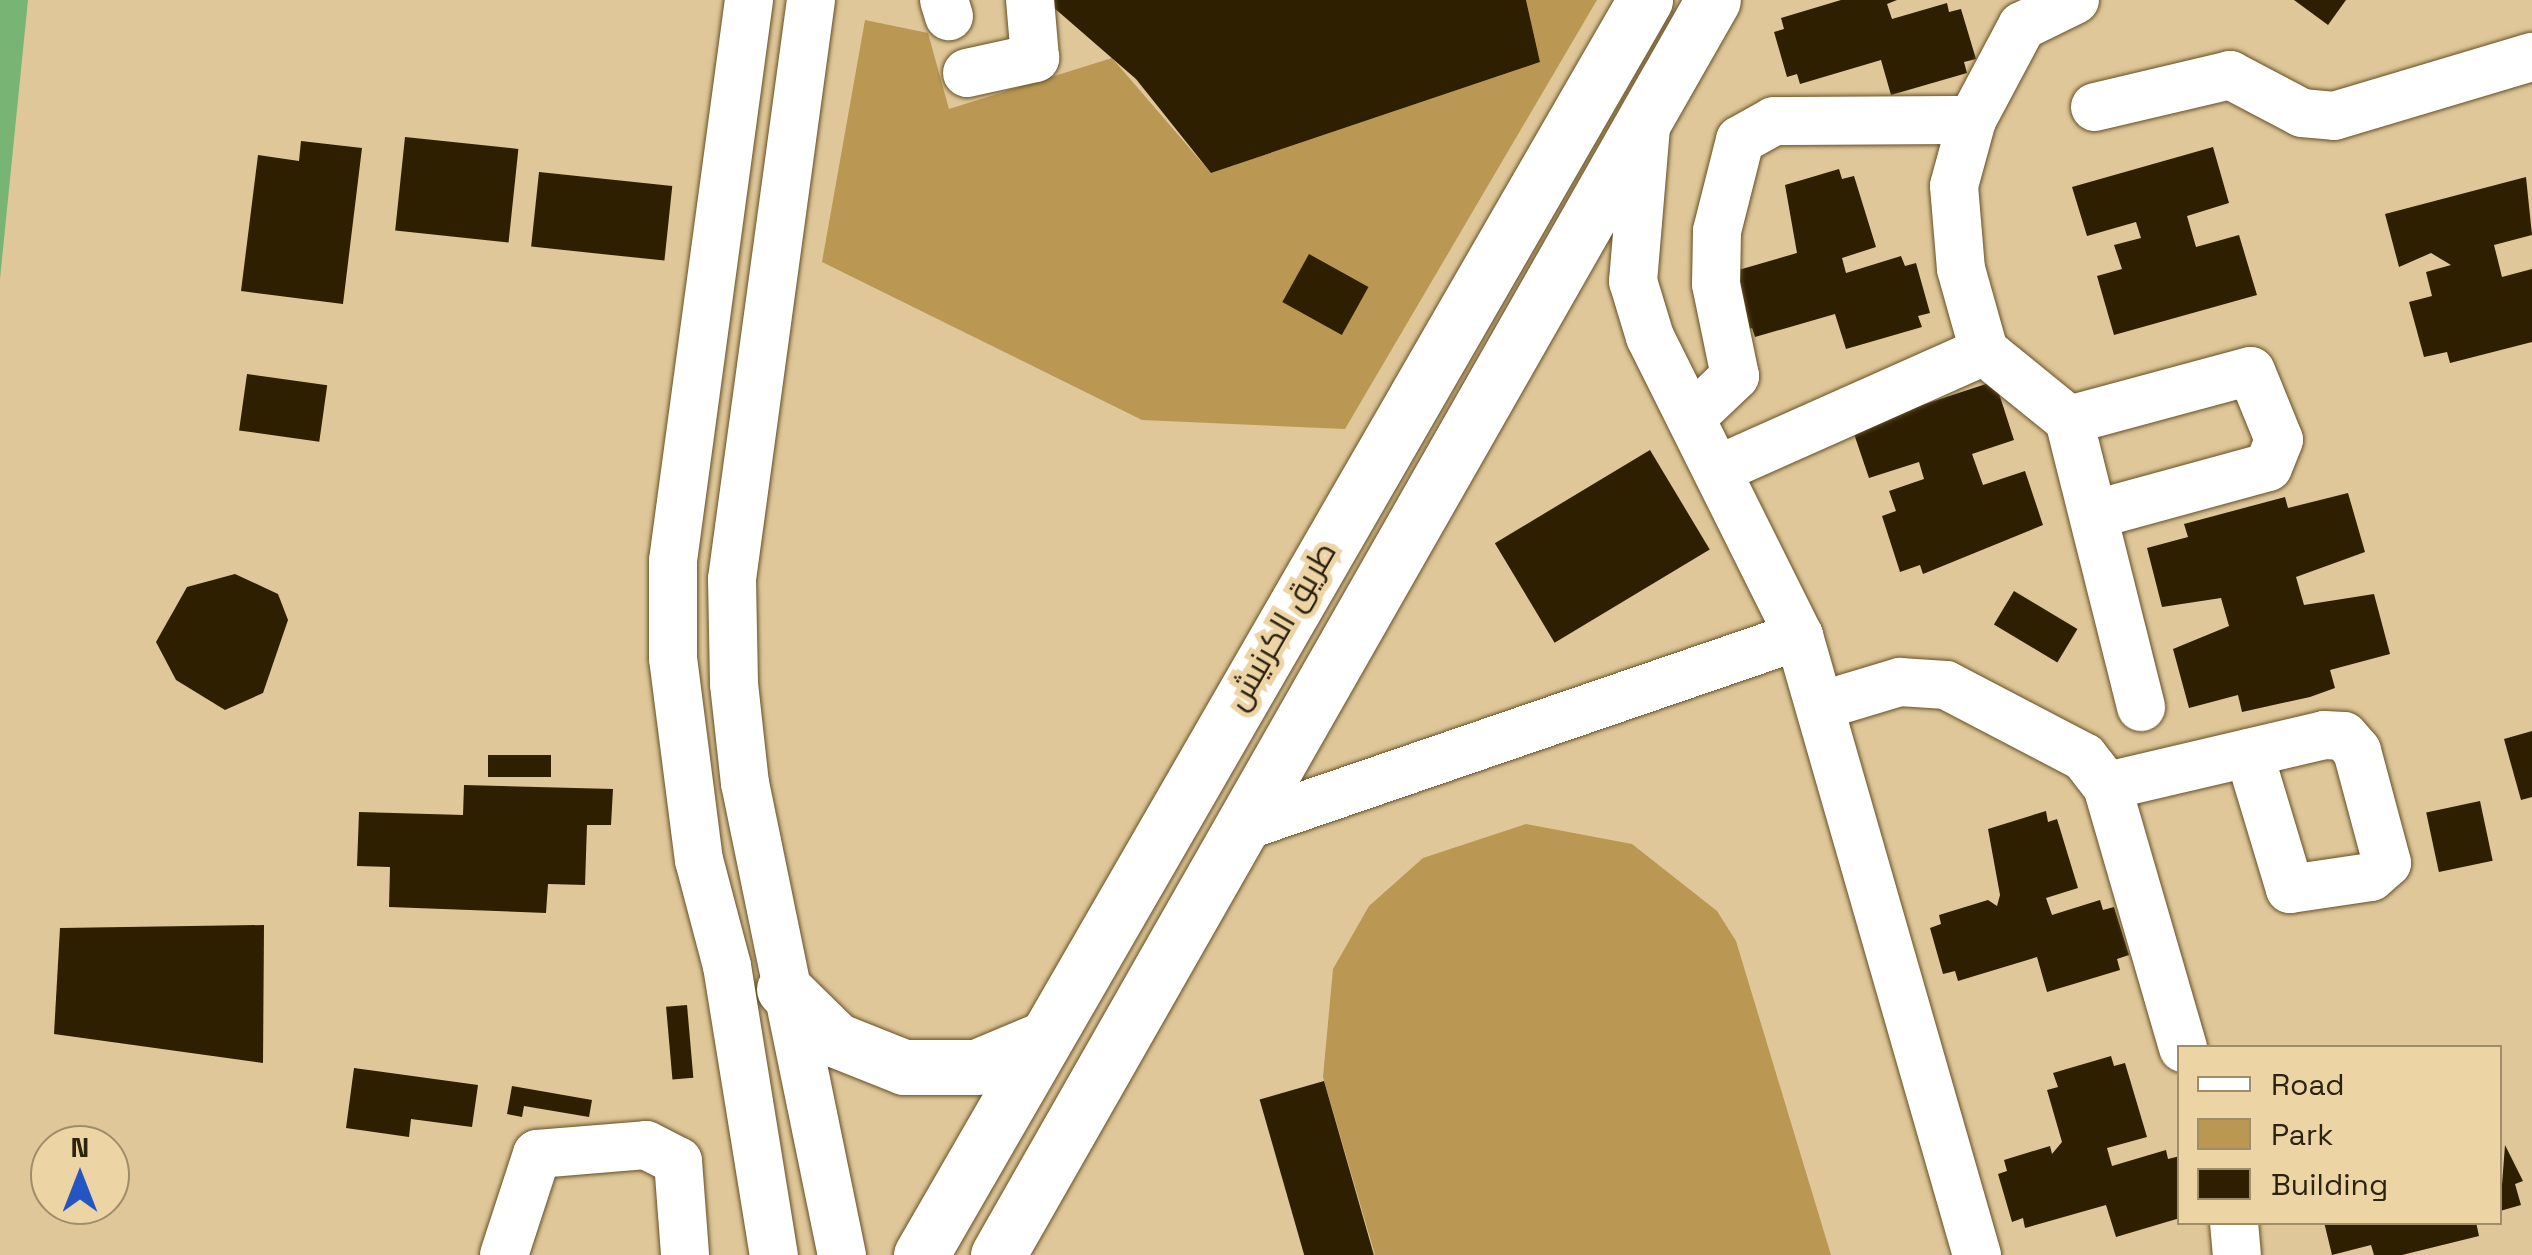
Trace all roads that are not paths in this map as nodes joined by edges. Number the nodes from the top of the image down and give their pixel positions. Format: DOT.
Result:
graph roads {
  1 [pos="749,0"];
  2 [pos="811,0"];
  3 [pos="1030,0"];
  4 [pos="1645,0"];
  5 [pos="1713,0"];
  6 [pos="2076,0"];
  7 [pos="2015,13"];
  8 [pos="2532,57"];
  9 [pos="967,72"];
  10 [pos="2095,107"];
  11 [pos="1972,120"];
  12 [pos="1646,127"];
  13 [pos="706,284"];
  14 [pos="768,294"];
  15 [pos="1984,351"];
  16 [pos="1690,418"];
  17 [pos="2069,420"];
  18 [pos="1717,470"];
  19 [pos="2093,515"];
  20 [pos="1799,636"];
  21 [pos="1820,706"];
  22 [pos="2141,707"];
  23 [pos="2249,753"];
  24 [pos="2107,786"];
  25 [pos="1242,827"];
  26 [pos="765,876"];
  27 [pos="709,896"];
  28 [pos="784,989"];
  29 [pos="1043,1039"];
  30 [pos="2182,1045"];
  31 [pos="2234,1225"];
  32 [pos="504,1255"];
  33 [pos="685,1255"];
  34 [pos="774,1255"];
  35 [pos="842,1255"];
  36 [pos="921,1255"];
  37 [pos="998,1255"];
  38 [pos="1977,1255"];
  39 [pos="2237,1255"];
  1 -- 13 [label="street"];
  2 -- 14 [label="street"];
  3 -- 9 [label="street"];
  4 -- 29 [label="highway, طريق الكرنيش"];
  5 -- 12 [label="highway, طريق الكرنيش"];
  6 -- 7 [label="street"];
  7 -- 11 [label="street"];
  8 -- 10 [label="street"];
  11 -- 15 [label="street"];
  11 -- 16 [label="street"];
  12 -- 16 [label="street"];
  12 -- 25 [label="highway, طريق الكرنيش"];
  13 -- 14 [label="street"];
  13 -- 27 [label="street"];
  14 -- 26 [label="street"];
  15 -- 17 [label="street"];
  15 -- 18 [label="street"];
  16 -- 18 [label="street"];
  17 -- 19 [label="street"];
  17 -- 19 [label="street"];
  18 -- 20 [label="street"];
  19 -- 22 [label="street"];
  20 -- 21 [label="street"];
  20 -- 25 [label="street"];
  21 -- 24 [label="street"];
  21 -- 38 [label="street"];
  23 -- 24 [label="street"];
  24 -- 30 [label="street"];
  25 -- 37 [label="highway, طريق الكرنيش"];
  26 -- 27 [label="street"];
  26 -- 28 [label="street"];
  27 -- 34 [label="street"];
  28 -- 29 [label="highway"];
  28 -- 35 [label="street"];
  29 -- 36 [label="highway, طريق الكرنيش"];
  31 -- 39 [label="street"];
  32 -- 33 [label="street"];
}
